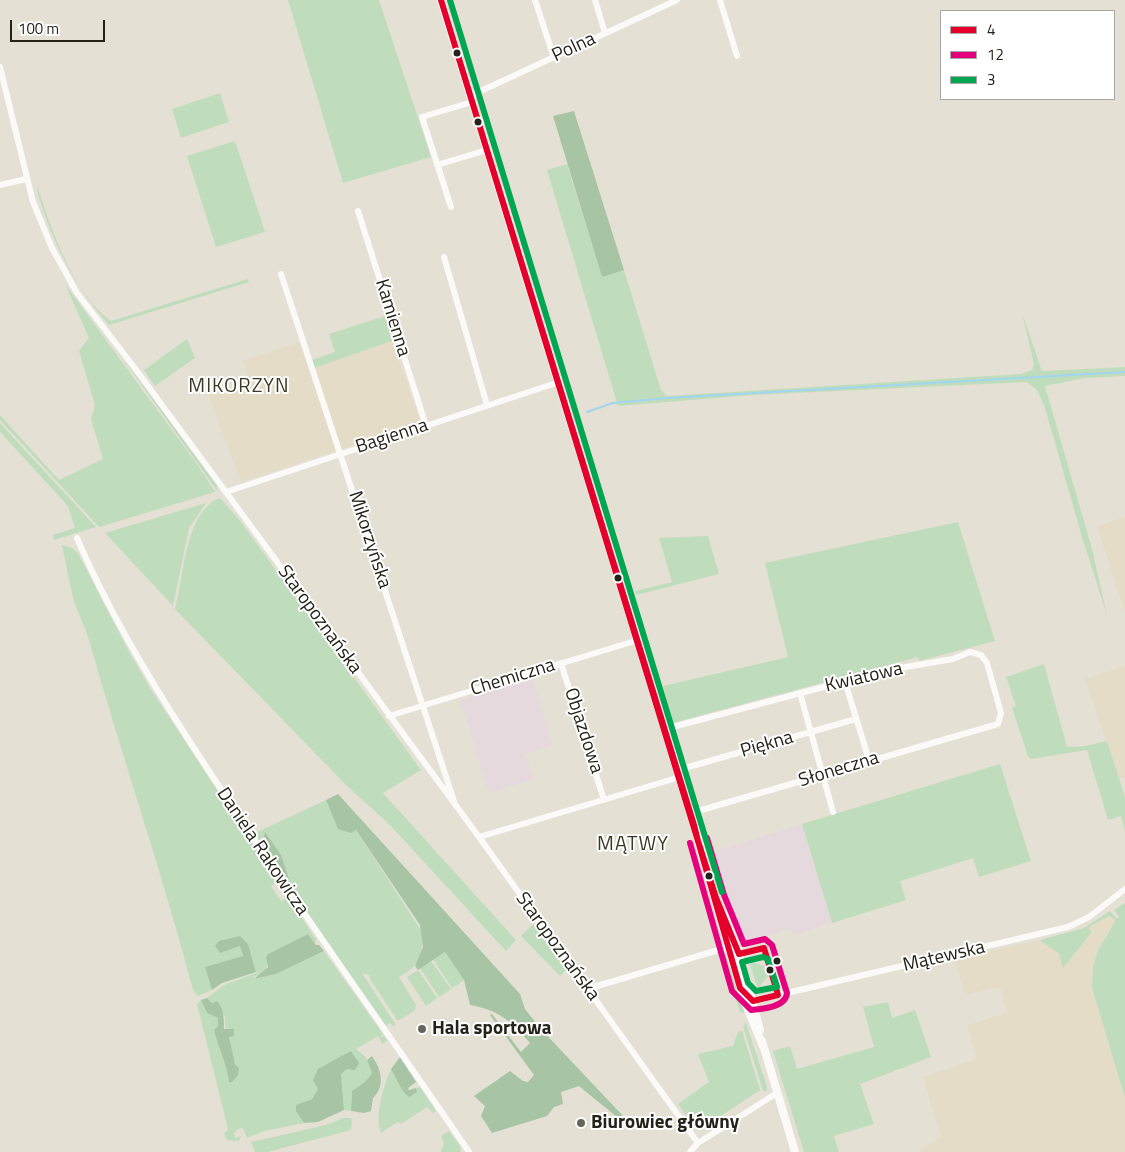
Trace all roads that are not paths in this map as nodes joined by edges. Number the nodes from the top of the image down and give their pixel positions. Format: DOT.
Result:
graph roads {
  1 [pos="440,0"];
  2 [pos="535,0"];
  3 [pos="595,0"];
  4 [pos="677,0"];
  5 [pos="720,0"];
  6 [pos="605,33"];
  7 [pos="737,56"];
  8 [pos="554,58"];
  9 [pos="0,67"];
  10 [pos="471,99"];
  11 [pos="487,150"];
  12 [pos="437,165"];
  13 [pos="26,180"];
  14 [pos="0,185"];
  15 [pos="451,207"];
  16 [pos="358,210"];
  17 [pos="444,258"];
  18 [pos="281,274"];
  19 [pos="558,382"];
  20 [pos="487,405"];
  21 [pos="426,426"];
  22 [pos="341,454"];
  23 [pos="226,492"];
  24 [pos="77,538"];
  25 [pos="638,640"];
  26 [pos="561,663"];
  27 [pos="845,682"];
  28 [pos="800,693"];
  29 [pos="424,705"];
  30 [pos="389,716"];
  31 [pos="856,719"];
  32 [pos="986,727"];
  33 [pos="665,728"];
  34 [pos="810,733"];
  35 [pos="869,760"];
  36 [pos="679,773"];
  37 [pos="823,775"];
  38 [pos="448,779"];
  39 [pos="439,784"];
  40 [pos="604,800"];
  41 [pos="456,807"];
  42 [pos="833,812"];
  43 [pos="691,813"];
  44 [pos="478,837"];
  45 [pos="1125,889"];
  46 [pos="732,946"];
  47 [pos="740,988"];
  48 [pos="587,989"];
  49 [pos="753,1001"];
  50 [pos="750,1015"];
  51 [pos="763,1046"];
  52 [pos="777,1093"];
  53 [pos="698,1143"];
  54 [pos="469,1152"];
  55 [pos="690,1152"];
  56 [pos="795,1152"];
  1 -- 10 [label="main road"];
  2 -- 8 [label="street"];
  3 -- 6 [label="street"];
  4 -- 6 [label="street, Polna"];
  5 -- 7 [label="street"];
  6 -- 8 [label="street, Polna"];
  8 -- 10 [label="street, Polna"];
  9 -- 13 [label="street, Staropoznańska"];
  10 -- 11 [label="main road"];
  10 -- 12 [label="street, Polna"];
  11 -- 12 [label="street"];
  11 -- 19 [label="main road"];
  12 -- 15 [label="street"];
  13 -- 14 [label="street"];
  13 -- 23 [label="street, Staropoznańska"];
  16 -- 21 [label="street, Kamienna"];
  17 -- 20 [label="street"];
  18 -- 22 [label="street, Mikorzyńska"];
  19 -- 20 [label="street, Bagienna"];
  19 -- 25 [label="main road"];
  20 -- 21 [label="street, Bagienna"];
  21 -- 22 [label="street, Bagienna"];
  22 -- 23 [label="street, Bagienna"];
  22 -- 29 [label="street, Mikorzyńska"];
  23 -- 30 [label="street, Staropoznańska"];
  24 -- 54 [label="street, Daniela Rakowicza"];
  25 -- 26 [label="street, Chemiczna"];
  25 -- 33 [label="main road"];
  26 -- 29 [label="street, Chemiczna"];
  26 -- 40 [label="street, Objazdowa"];
  27 -- 28 [label="street, Kwiatowa"];
  27 -- 31 [label="street"];
  27 -- 32 [label="street, Kwiatowa"];
  28 -- 33 [label="street, Kwiatowa"];
  28 -- 34 [label="street"];
  29 -- 30 [label="street, Chemiczna"];
  29 -- 38 [label="street, Mikorzyńska"];
  30 -- 39 [label="street, Staropoznańska"];
  31 -- 34 [label="street, Piękna"];
  31 -- 35 [label="street"];
  32 -- 35 [label="street, Słoneczna"];
  33 -- 36 [label="main road"];
  34 -- 36 [label="street, Piękna"];
  34 -- 37 [label="street"];
  35 -- 37 [label="street, Słoneczna"];
  36 -- 40 [label="street, Objazdowa"];
  36 -- 43 [label="main road"];
  37 -- 42 [label="street"];
  37 -- 43 [label="street, Słoneczna"];
  38 -- 39 [label="street"];
  38 -- 41 [label="street, Mikorzyńska"];
  39 -- 41 [label="street, Staropoznańska"];
  40 -- 44 [label="street, Objazdowa"];
  41 -- 44 [label="street, Staropoznańska"];
  43 -- 46 [label="main road"];
  44 -- 48 [label="street, Staropoznańska"];
  45 -- 49 [label="street, Mątewska"];
  46 -- 47 [label="main road"];
  46 -- 48 [label="street"];
  46 -- 49 [label="main road"];
  47 -- 49 [label="street"];
  47 -- 50 [label="main road"];
  48 -- 53 [label="street, Staropoznańska"];
  49 -- 50 [label="street"];
  49 -- 51 [label="main road"];
  50 -- 51 [label="main road"];
  51 -- 52 [label="main road"];
  52 -- 53 [label="street"];
  52 -- 56 [label="main road"];
  53 -- 55 [label="street"];
}
